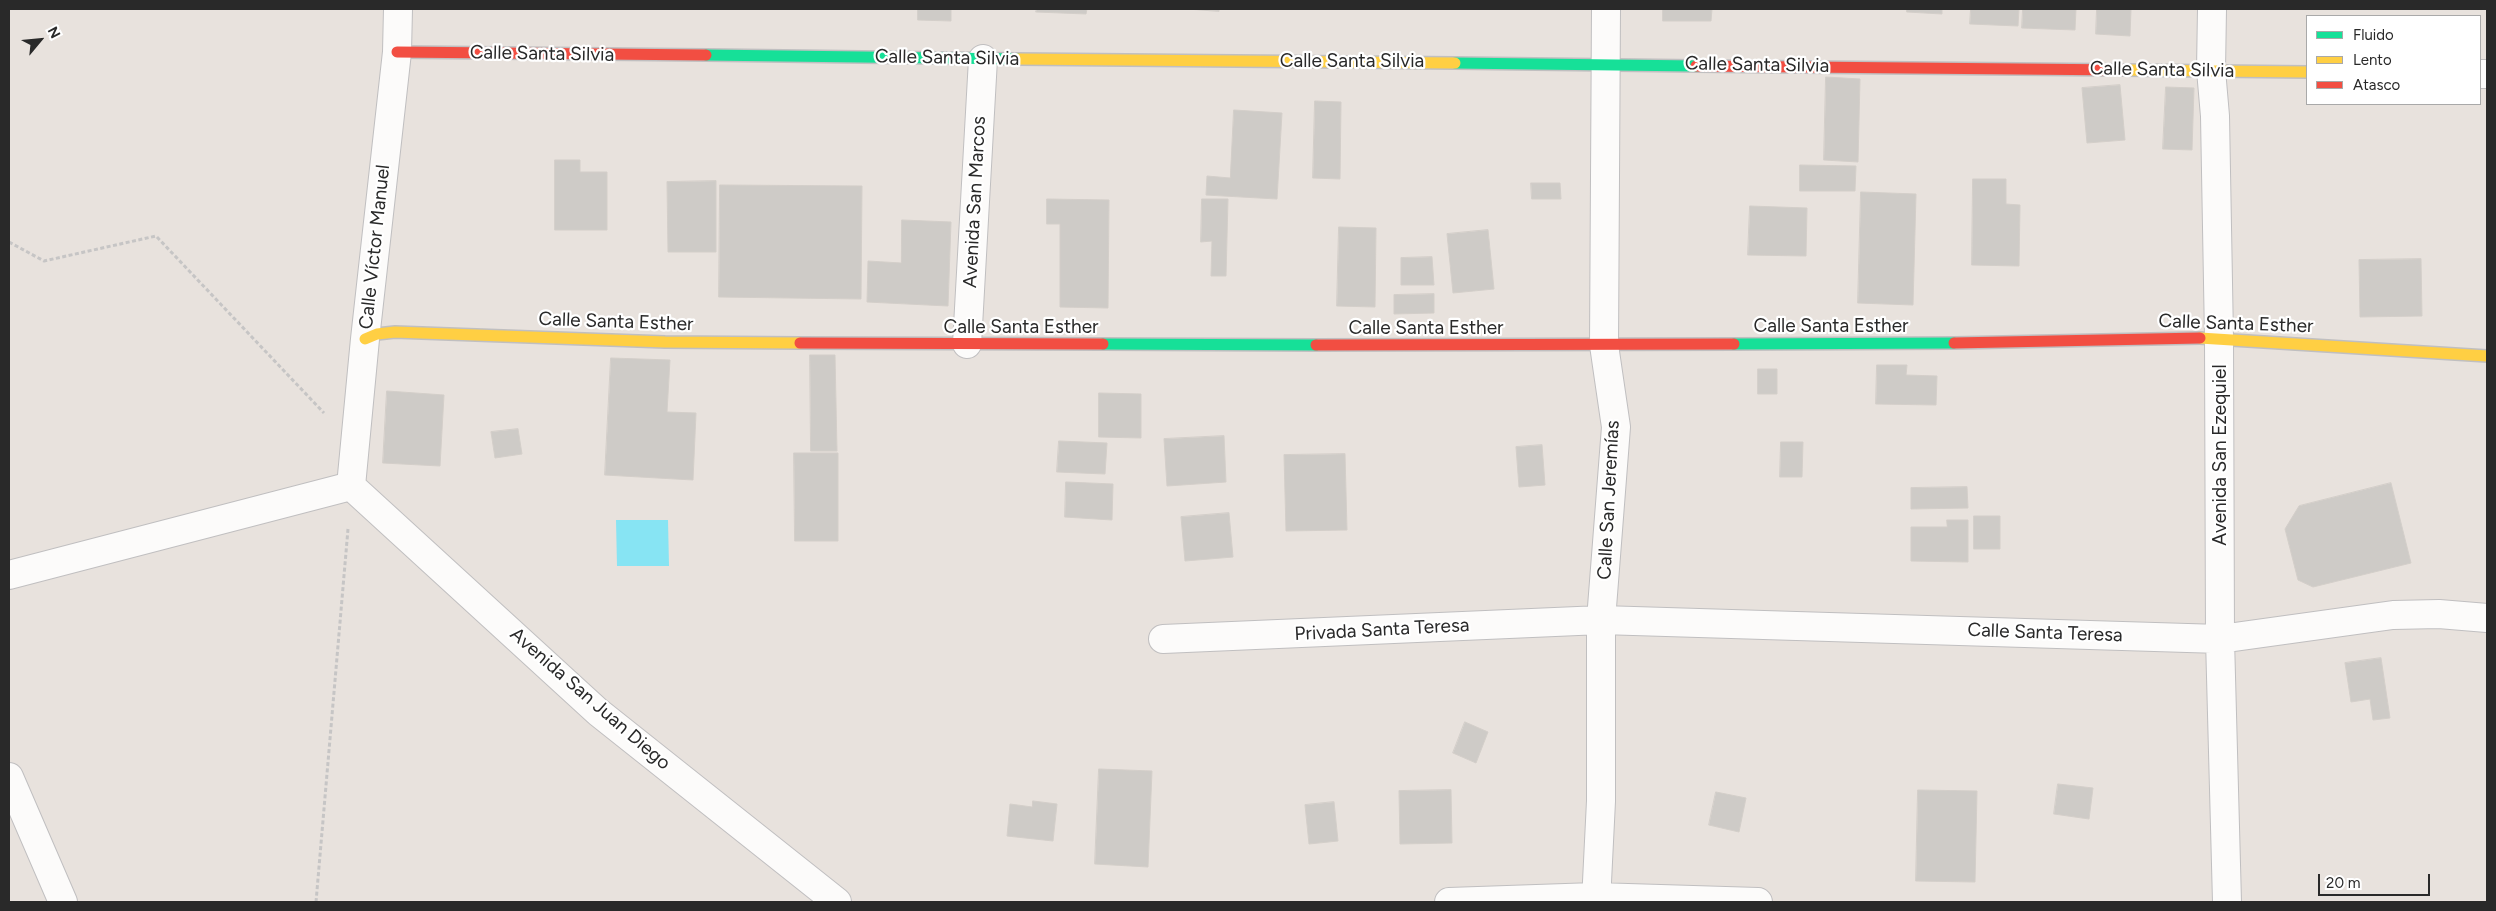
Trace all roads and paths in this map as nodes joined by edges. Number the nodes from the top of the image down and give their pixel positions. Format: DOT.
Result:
graph roads {
  1 [pos="398,9"];
  2 [pos="1606,9"];
  3 [pos="2212,9"];
  4 [pos="397,52"];
  5 [pos="983,59"];
  6 [pos="1605,63"];
  7 [pos="2211,70"];
  8 [pos="2306,72"];
  9 [pos="9,242"];
  10 [pos="2219,338"];
  11 [pos="365,339"];
  12 [pos="967,344"];
  13 [pos="1604,345"];
  14 [pos="2487,356"];
  15 [pos="354,446"];
  16 [pos="351,486"];
  17 [pos="9,575"];
  18 [pos="2487,618"];
  19 [pos="1601,620"];
  20 [pos="1163,639"];
  21 [pos="2220,639"];
  22 [pos="9,777"];
  23 [pos="1596,899"];
  24 [pos="63,902"];
  25 [pos="316,902"];
  26 [pos="837,902"];
  27 [pos="1449,902"];
  28 [pos="1758,902"];
  29 [pos="2227,902"];
  1 -- 4 [label="street, Calle Víctor Manuel"];
  2 -- 6 [label="street, Calle San Jeremías"];
  3 -- 7 [label="street, Avenida San Ezequiel"];
  4 -- 5 [label="street, Calle Santa Silvia"];
  4 -- 11 [label="street, Calle Víctor Manuel"];
  5 -- 6 [label="street, Calle Santa Silvia"];
  5 -- 12 [label="street, Avenida San Marcos"];
  6 -- 7 [label="street, Calle Santa Silvia"];
  6 -- 13 [label="street, Calle San Jeremías"];
  7 -- 8 [label="street, Calle Santa Silvia"];
  7 -- 10 [label="street, Avenida San Ezequiel"];
  9 -- 15 [label="path"];
  10 -- 13 [label="street, Calle Santa Esther"];
  10 -- 14 [label="street, Calle Santa Esther"];
  10 -- 21 [label="street, Avenida San Ezequiel"];
  11 -- 12 [label="street, Calle Santa Esther"];
  11 -- 15 [label="street, Calle Víctor Manuel"];
  12 -- 13 [label="street, Calle Santa Esther"];
  13 -- 19 [label="street, Calle San Jeremías"];
  15 -- 16 [label="street, Calle Víctor Manuel"];
  16 -- 17 [label="street"];
  16 -- 25 [label="path"];
  16 -- 26 [label="street, Avenida San Juan Diego"];
  18 -- 21 [label="street, Calle Santa Teresa"];
  19 -- 20 [label="street, Privada Santa Teresa"];
  19 -- 21 [label="street, Calle Santa Teresa"];
  19 -- 23 [label="street, Calle San Jeremías"];
  21 -- 29 [label="street, Avenida San Ezequiel"];
  22 -- 24 [label="street"];
  23 -- 27 [label="street"];
  23 -- 28 [label="street"];
}
